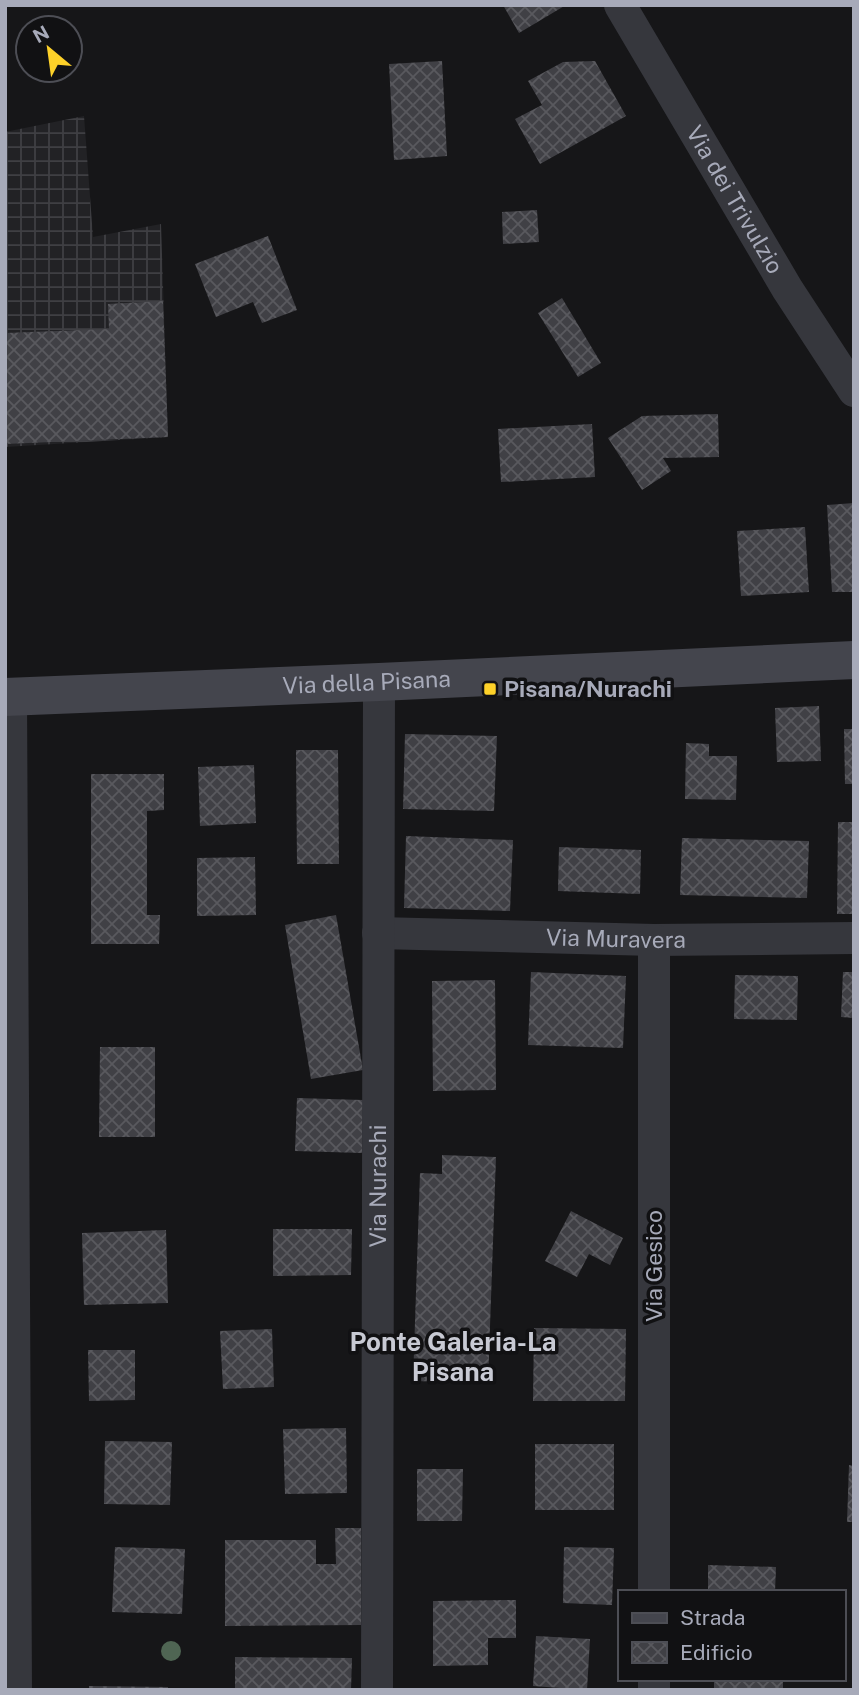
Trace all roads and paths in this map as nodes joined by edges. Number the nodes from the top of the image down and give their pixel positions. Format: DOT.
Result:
graph roads {
  1 [pos="620,5"];
  2 [pos="854,391"];
  3 [pos="854,660"];
  4 [pos="379,682"];
  5 [pos="8,696"];
  6 [pos="378,933"];
  7 [pos="854,938"];
  8 [pos="654,940"];
  9 [pos="654,1590"];
  10 [pos="16,1690"];
  11 [pos="377,1690"];
  1 -- 2 [label="street, Via dei Trivulzio"];
  3 -- 4 [label="main road, Via della Pisana"];
  4 -- 5 [label="main road, Via della Pisana"];
  4 -- 6 [label="street, Via Nurachi"];
  5 -- 10 [label="street"];
  6 -- 8 [label="street, Via Muravera"];
  6 -- 11 [label="street, Via Nurachi"];
  7 -- 8 [label="street, Via Muravera"];
  8 -- 9 [label="street, Via Gesico"];
}
